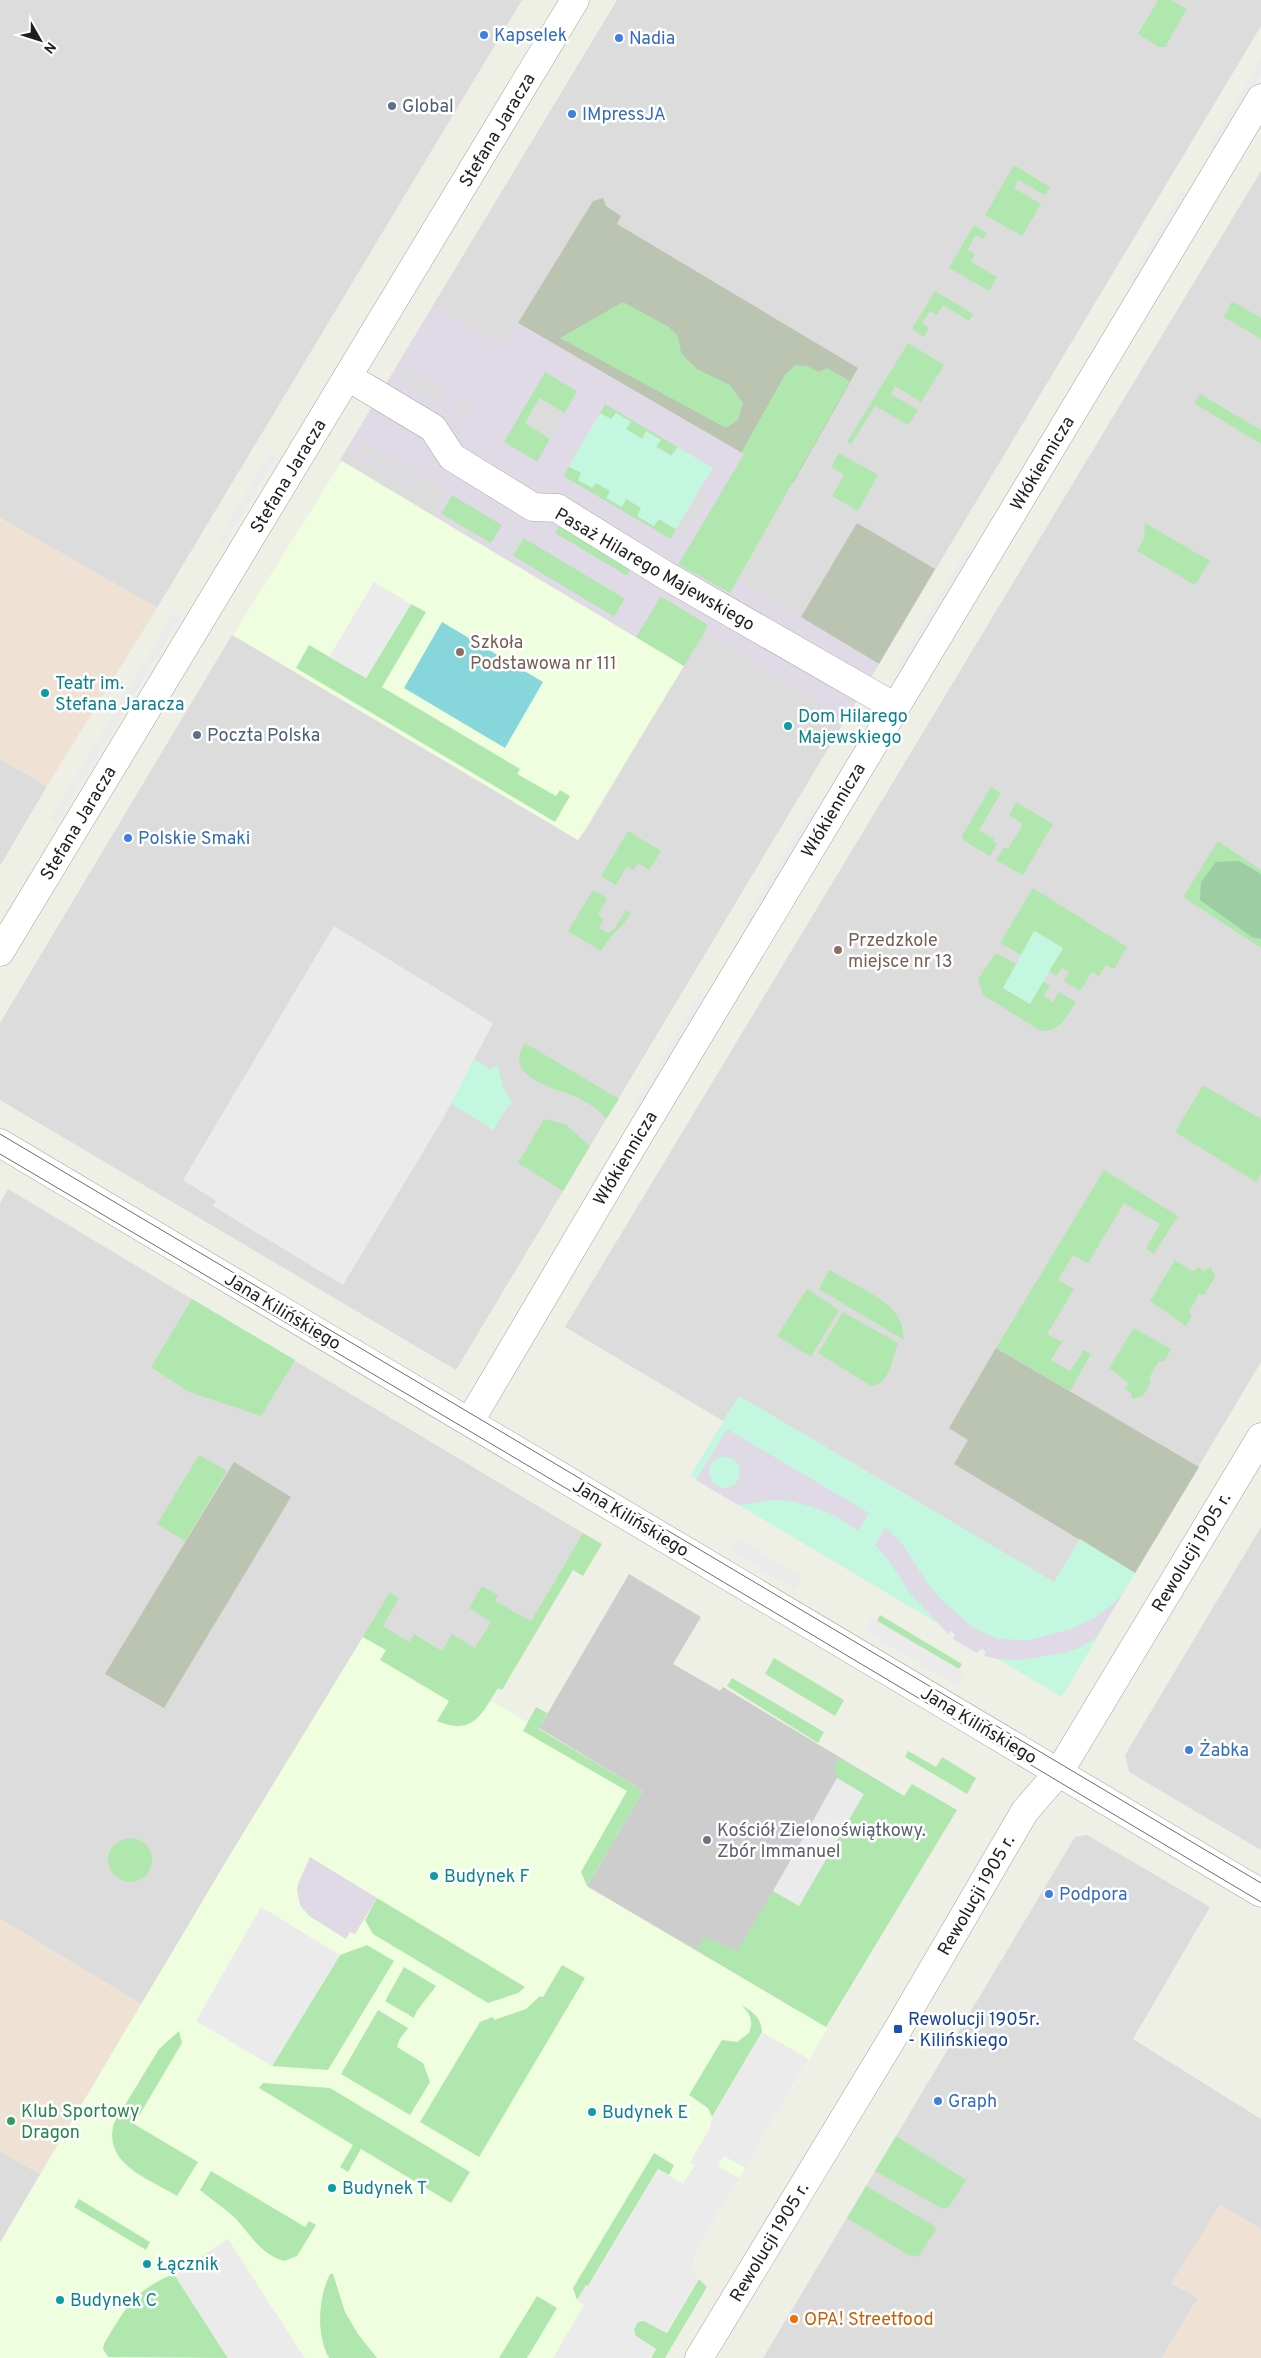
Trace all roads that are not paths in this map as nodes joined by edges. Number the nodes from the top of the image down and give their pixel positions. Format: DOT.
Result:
graph roads {
  1 [pos="575,0"];
  2 [pos="1261,98"];
  3 [pos="348,377"];
  4 [pos="895,708"];
  5 [pos="0,952"];
  6 [pos="0,1143"];
  7 [pos="470,1421"];
  8 [pos="1261,1437"];
  9 [pos="1059,1772"];
  10 [pos="1261,1893"];
  11 [pos="699,2358"];
  1 -- 3 [label="street, Stefana Jaracza"];
  2 -- 4 [label="street, Włókiennicza"];
  3 -- 4 [label="street, Pasaż Hilarego Majewskiego"];
  3 -- 5 [label="street, Stefana Jaracza"];
  4 -- 7 [label="street, Włókiennicza"];
  6 -- 7 [label="street, Jana Kilińskiego"];
  7 -- 9 [label="street, Jana Kilińskiego"];
  8 -- 9 [label="street, Rewolucji 1905 r."];
  9 -- 10 [label="street, Jana Kilińskiego"];
  9 -- 11 [label="street, Rewolucji 1905 r."];
}
